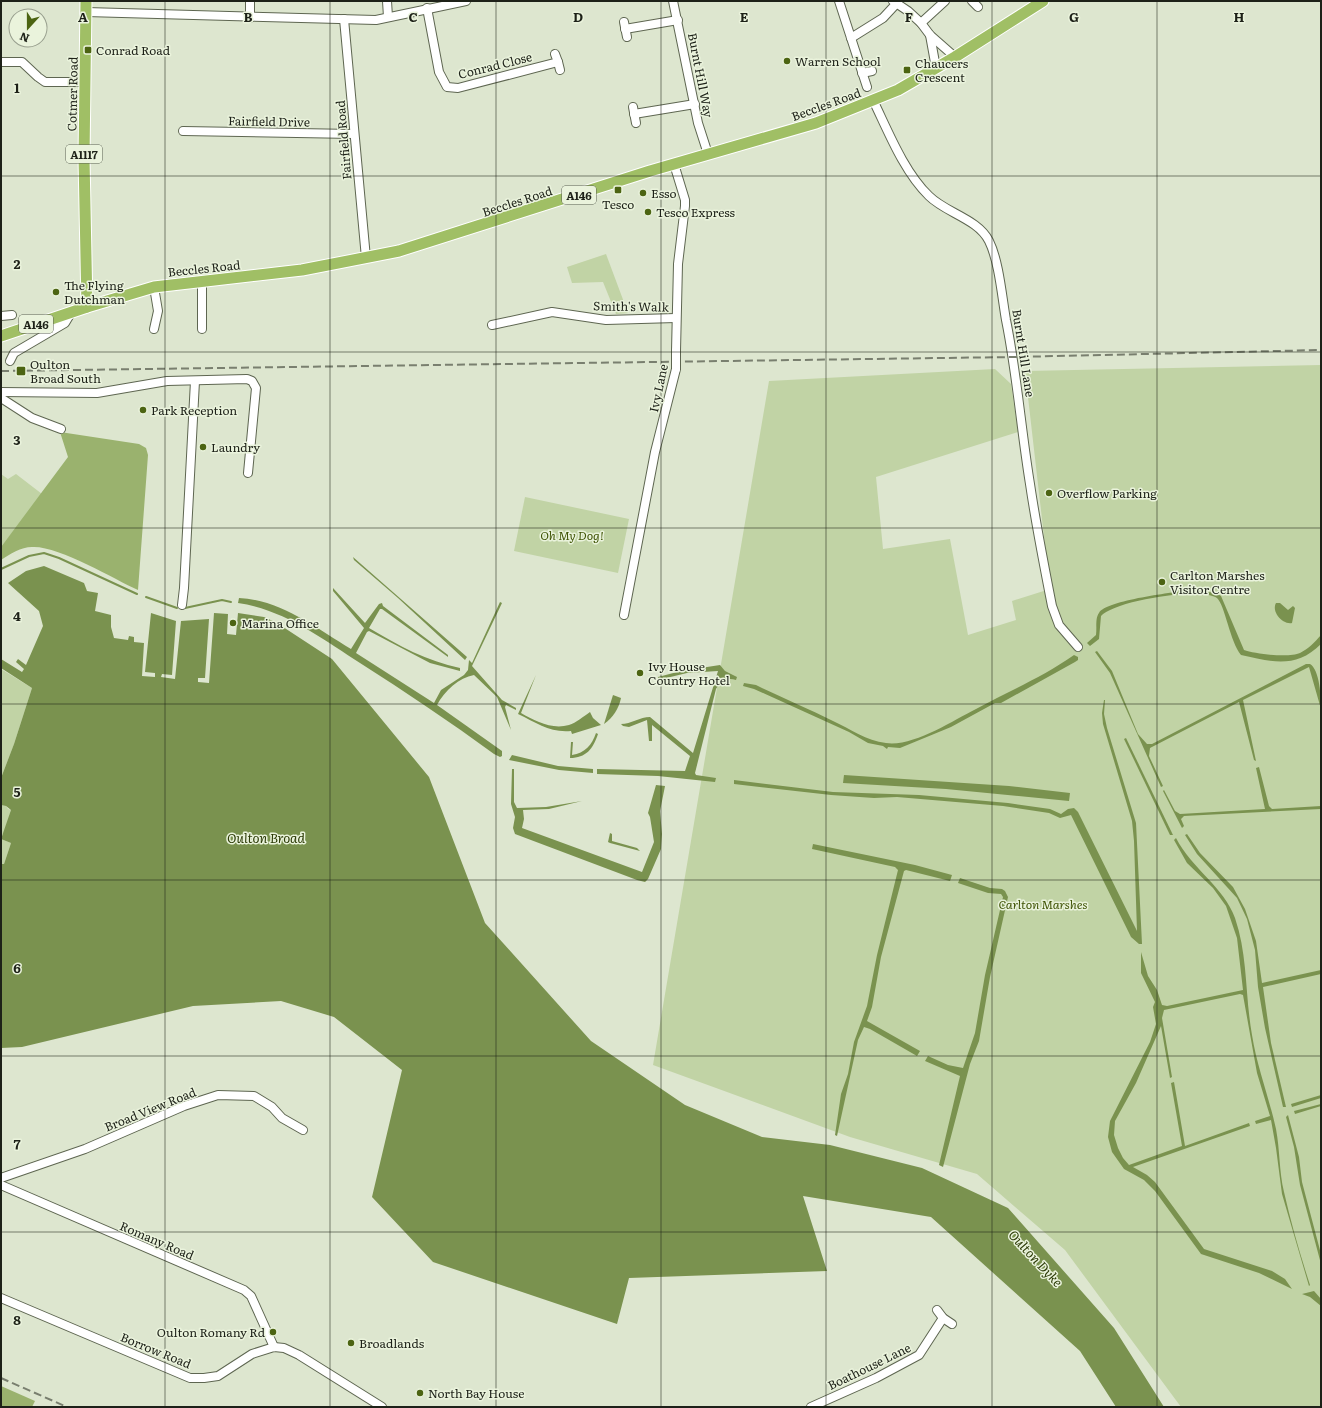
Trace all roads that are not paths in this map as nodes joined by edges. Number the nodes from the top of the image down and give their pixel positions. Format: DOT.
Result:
graph roads {
  1 [pos="250,1"];
  2 [pos="387,1"];
  3 [pos="466,1"];
  4 [pos="673,1"];
  5 [pos="839,1"];
  6 [pos="945,1"];
  7 [pos="1043,1"];
  8 [pos="894,2"];
  9 [pos="86,6"];
  10 [pos="426,8"];
  11 [pos="388,17"];
  12 [pos="250,18"];
  13 [pos="344,19"];
  14 [pos="678,20"];
  15 [pos="921,23"];
  16 [pos="625,29"];
  17 [pos="930,35"];
  18 [pos="851,38"];
  19 [pos="555,54"];
  20 [pos="955,57"];
  21 [pos="1,62"];
  22 [pos="936,68"];
  23 [pos="872,71"];
  24 [pos="862,73"];
  25 [pos="85,82"];
  26 [pos="867,87"];
  27 [pos="873,100"];
  28 [pos="695,104"];
  29 [pos="636,123"];
  30 [pos="183,131"];
  31 [pos="354,134"];
  32 [pos="708,154"];
  33 [pos="674,164"];
  34 [pos="366,258"];
  35 [pos="202,281"];
  36 [pos="154,287"];
  37 [pos="87,307"];
  38 [pos="71,313"];
  39 [pos="12,315"];
  40 [pos="1,316"];
  41 [pos="676,318"];
  42 [pos="492,325"];
  43 [pos="154,329"];
  44 [pos="202,329"];
  45 [pos="1,336"];
  46 [pos="10,361"];
  47 [pos="195,381"];
  48 [pos="1,392"];
  49 [pos="1,398"];
  50 [pos="61,429"];
  51 [pos="248,473"];
  52 [pos="182,605"];
  53 [pos="624,615"];
  54 [pos="1078,647"];
  55 [pos="303,1130"];
  56 [pos="1,1178"];
  57 [pos="1,1185"];
  58 [pos="1,1298"];
  59 [pos="937,1310"];
  60 [pos="943,1318"];
  61 [pos="952,1324"];
  62 [pos="274,1347"];
  63 [pos="382,1407"];
  64 [pos="811,1407"];
  1 -- 12 [label="street"];
  2 -- 11 [label="street"];
  3 -- 10 [label="street"];
  4 -- 14 [label="street, Burnt Hill Way"];
  5 -- 18 [label="street"];
  6 -- 15 [label="street"];
  7 -- 20 [label="highway, Beccles Road / A146"];
  8 -- 15 [label="street"];
  8 -- 18 [label="street"];
  9 -- 12 [label="street"];
  9 -- 25 [label="highway, Cotmer Road / A1117"];
  10 -- 11 [label="street"];
  10 -- 19 [label="street, Conrad Close"];
  11 -- 13 [label="street"];
  12 -- 13 [label="street"];
  13 -- 31 [label="street, Fairfield Road"];
  14 -- 16 [label="street"];
  14 -- 28 [label="street, Burnt Hill Way"];
  15 -- 17 [label="street"];
  17 -- 20 [label="street"];
  17 -- 22 [label="street"];
  18 -- 24 [label="street"];
  20 -- 22 [label="highway, Beccles Road / A146"];
  21 -- 25 [label="street"];
  22 -- 27 [label="highway, Beccles Road / A146"];
  23 -- 24 [label="street"];
  24 -- 26 [label="street"];
  25 -- 37 [label="highway, Cotmer Road / A1117"];
  27 -- 32 [label="highway, Beccles Road / A146"];
  27 -- 54 [label="street, Burnt Hill Lane"];
  28 -- 29 [label="street"];
  28 -- 32 [label="street, Burnt Hill Way"];
  30 -- 31 [label="street, Fairfield Drive"];
  31 -- 34 [label="street, Fairfield Road"];
  32 -- 33 [label="highway, Beccles Road / A146"];
  33 -- 34 [label="highway, Beccles Road / A146"];
  33 -- 41 [label="street, Ivy Lane"];
  34 -- 35 [label="highway, Beccles Road / A146"];
  35 -- 36 [label="highway, Beccles Road / A146"];
  35 -- 44 [label="street"];
  36 -- 37 [label="highway, Beccles Road / A146"];
  36 -- 43 [label="street"];
  37 -- 38 [label="highway, Beccles Road / A146"];
  38 -- 45 [label="highway, A146"];
  38 -- 46 [label="street, Beccles Road"];
  39 -- 40 [label="street"];
  41 -- 42 [label="street, Smith's Walk"];
  41 -- 53 [label="street, Ivy Lane, bridge"];
  47 -- 48 [label="street"];
  47 -- 51 [label="street"];
  47 -- 52 [label="street"];
  49 -- 50 [label="street"];
  55 -- 56 [label="street, Broad View Road"];
  57 -- 62 [label="street, Romany Road"];
  58 -- 62 [label="street, Borrow Road"];
  59 -- 60 [label="street"];
  60 -- 61 [label="street"];
  60 -- 64 [label="street, Boathouse Lane"];
  62 -- 63 [label="street"];
}
